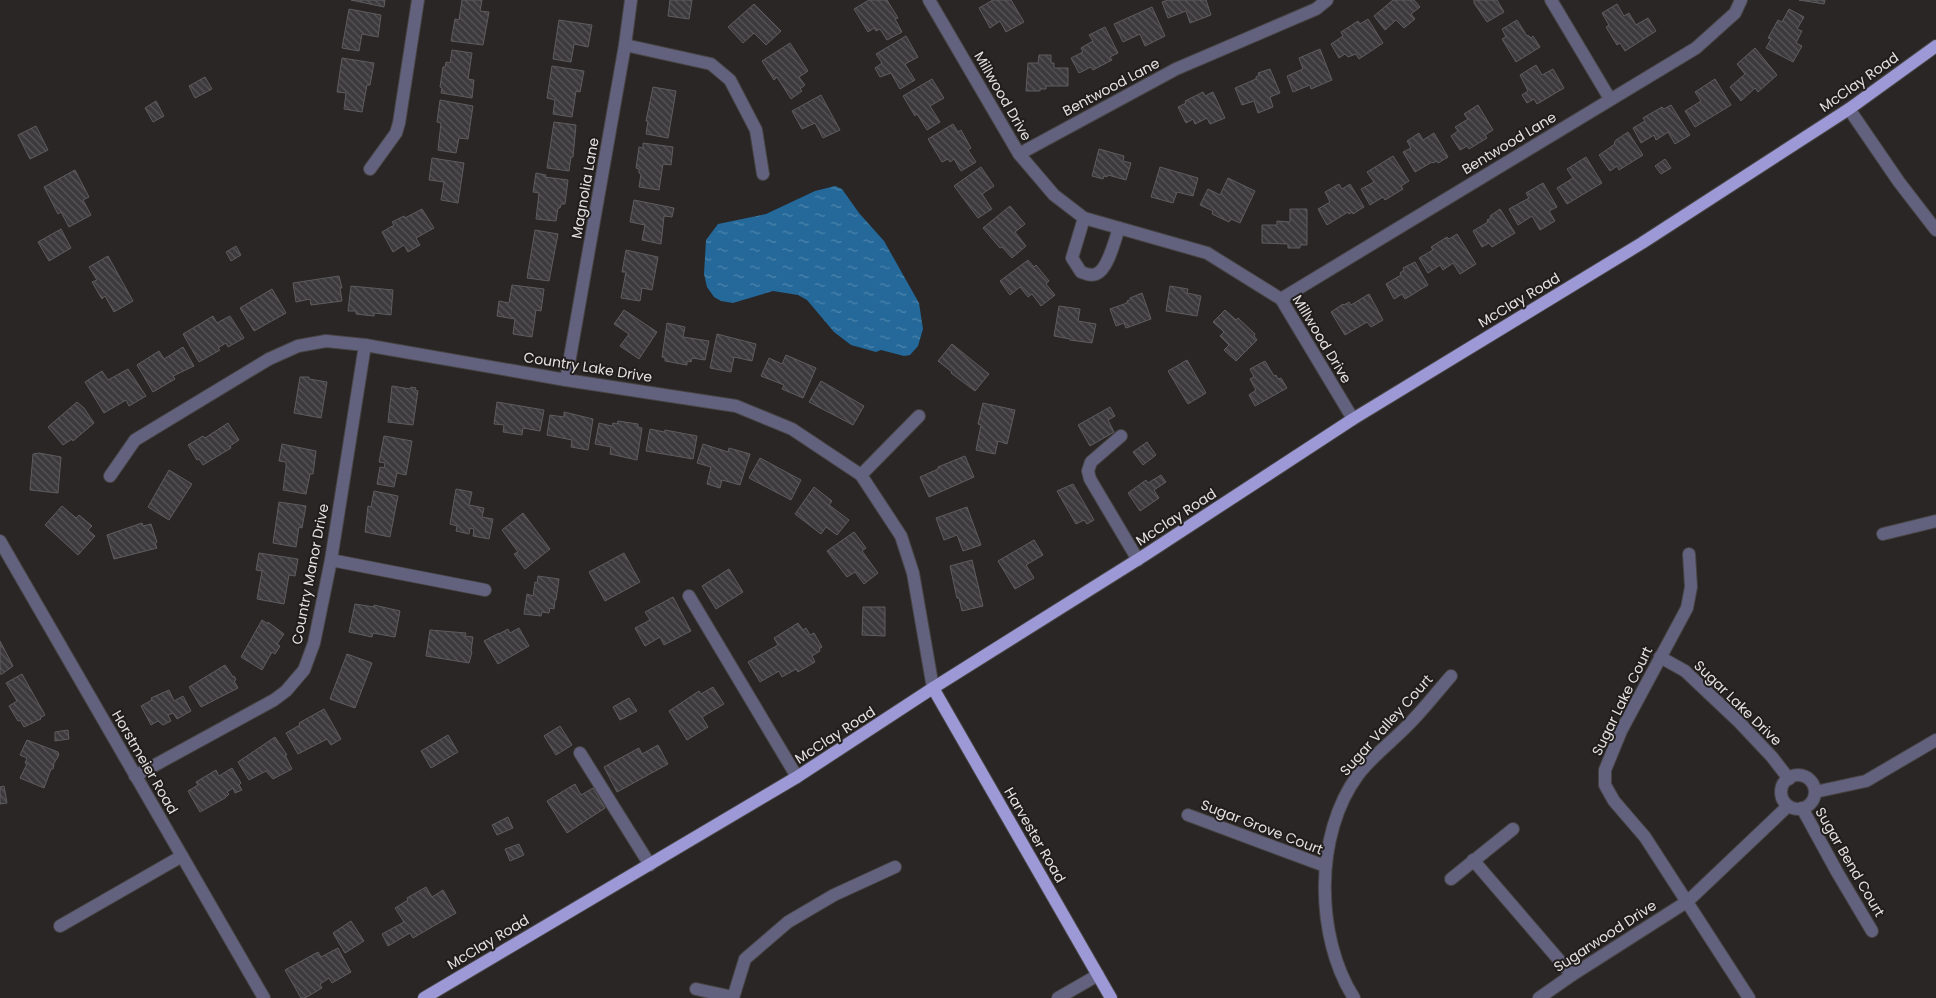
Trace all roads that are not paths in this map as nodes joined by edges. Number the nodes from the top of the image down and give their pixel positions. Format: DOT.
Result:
graph roads {
  1 [pos="418,0"];
  2 [pos="631,0"];
  3 [pos="929,0"];
  4 [pos="1327,0"];
  5 [pos="1552,0"];
  6 [pos="1741,0"];
  7 [pos="625,45"];
  8 [pos="1936,46"];
  9 [pos="1610,99"];
  10 [pos="1849,109"];
  11 [pos="1019,154"];
  12 [pos="370,169"];
  13 [pos="763,174"];
  14 [pos="1084,218"];
  15 [pos="1119,228"];
  16 [pos="1936,230"];
  17 [pos="1281,299"];
  18 [pos="365,344"];
  19 [pos="566,380"];
  20 [pos="920,416"];
  21 [pos="1353,418"];
  22 [pos="1122,436"];
  23 [pos="861,475"];
  24 [pos="110,476"];
  25 [pos="1936,521"];
  26 [pos="1883,534"];
  27 [pos="0,541"];
  28 [pos="1689,554"];
  29 [pos="331,560"];
  30 [pos="1138,560"];
  31 [pos="484,590"];
  32 [pos="689,596"];
  33 [pos="1660,657"];
  34 [pos="1451,676"];
  35 [pos="934,688"];
  36 [pos="1936,740"];
  37 [pos="580,752"];
  38 [pos="135,776"];
  39 [pos="797,777"];
  40 [pos="1789,779"];
  41 [pos="1815,792"];
  42 [pos="1788,806"];
  43 [pos="1802,808"];
  44 [pos="1188,815"];
  45 [pos="1513,829"];
  46 [pos="182,856"];
  47 [pos="1473,860"];
  48 [pos="650,864"];
  49 [pos="1325,866"];
  50 [pos="895,867"];
  51 [pos="1451,879"];
  52 [pos="1688,901"];
  53 [pos="60,926"];
  54 [pos="1872,931"];
  55 [pos="1098,975"];
  56 [pos="1572,975"];
  57 [pos="696,989"];
  58 [pos="264,998"];
  59 [pos="424,998"];
  60 [pos="733,998"];
  61 [pos="1058,998"];
  62 [pos="1111,998"];
  63 [pos="1354,998"];
  64 [pos="1539,998"];
  65 [pos="1749,998"];
  1 -- 12 [label="street"];
  2 -- 7 [label="street, Magnolia Lane"];
  3 -- 11 [label="street, Millwood Drive"];
  4 -- 11 [label="street, Bentwood Lane"];
  5 -- 9 [label="street"];
  6 -- 9 [label="street, Bentwood Lane"];
  7 -- 13 [label="street"];
  7 -- 19 [label="street, Magnolia Lane"];
  8 -- 10 [label="main road, McClay Road"];
  9 -- 17 [label="street, Bentwood Lane"];
  10 -- 16 [label="street"];
  10 -- 21 [label="main road, McClay Road"];
  11 -- 14 [label="street, Millwood Drive"];
  14 -- 15 [label="street, Millwood Drive"];
  14 -- 15 [label="street"];
  15 -- 17 [label="street, Millwood Drive"];
  17 -- 21 [label="street, Millwood Drive"];
  18 -- 19 [label="street, Country Lake Drive"];
  18 -- 24 [label="street, Country Lake Drive"];
  18 -- 29 [label="street, Country Manor Drive"];
  19 -- 23 [label="street, Country Lake Drive"];
  20 -- 23 [label="street"];
  21 -- 30 [label="main road, McClay Road"];
  22 -- 30 [label="street"];
  23 -- 35 [label="street, Country Lake Drive"];
  25 -- 26 [label="street"];
  27 -- 38 [label="street, Horstmeier Road"];
  28 -- 33 [label="street, Sugar Lake Court"];
  29 -- 31 [label="street"];
  29 -- 38 [label="street, Country Manor Drive"];
  30 -- 35 [label="main road, McClay Road"];
  32 -- 39 [label="street"];
  33 -- 40 [label="street, Sugar Lake Drive"];
  33 -- 52 [label="street, Sugar Lake Court"];
  34 -- 49 [label="street, Sugar Valley Court"];
  35 -- 39 [label="main road, McClay Road"];
  35 -- 55 [label="main road, Harvester Road"];
  36 -- 41 [label="street"];
  37 -- 48 [label="street"];
  38 -- 46 [label="street, Horstmeier Road"];
  39 -- 48 [label="main road, McClay Road"];
  40 -- 41 [label="street"];
  40 -- 42 [label="street"];
  41 -- 43 [label="street"];
  42 -- 43 [label="street"];
  42 -- 52 [label="street"];
  43 -- 54 [label="street, Sugar Bend Court"];
  44 -- 49 [label="street, Sugar Grove Court"];
  45 -- 47 [label="street"];
  46 -- 53 [label="street"];
  46 -- 58 [label="street, Horstmeier Road"];
  47 -- 51 [label="street"];
  47 -- 56 [label="street"];
  48 -- 59 [label="main road, McClay Road"];
  49 -- 63 [label="street, Sugar Valley Court"];
  50 -- 60 [label="street"];
  52 -- 56 [label="street, Sugarwood Drive"];
  52 -- 65 [label="street, Sugar Lake Court"];
  55 -- 61 [label="street"];
  55 -- 62 [label="main road, Harvester Road"];
  56 -- 64 [label="street, Sugarwood Drive"];
  57 -- 60 [label="street"];
}
